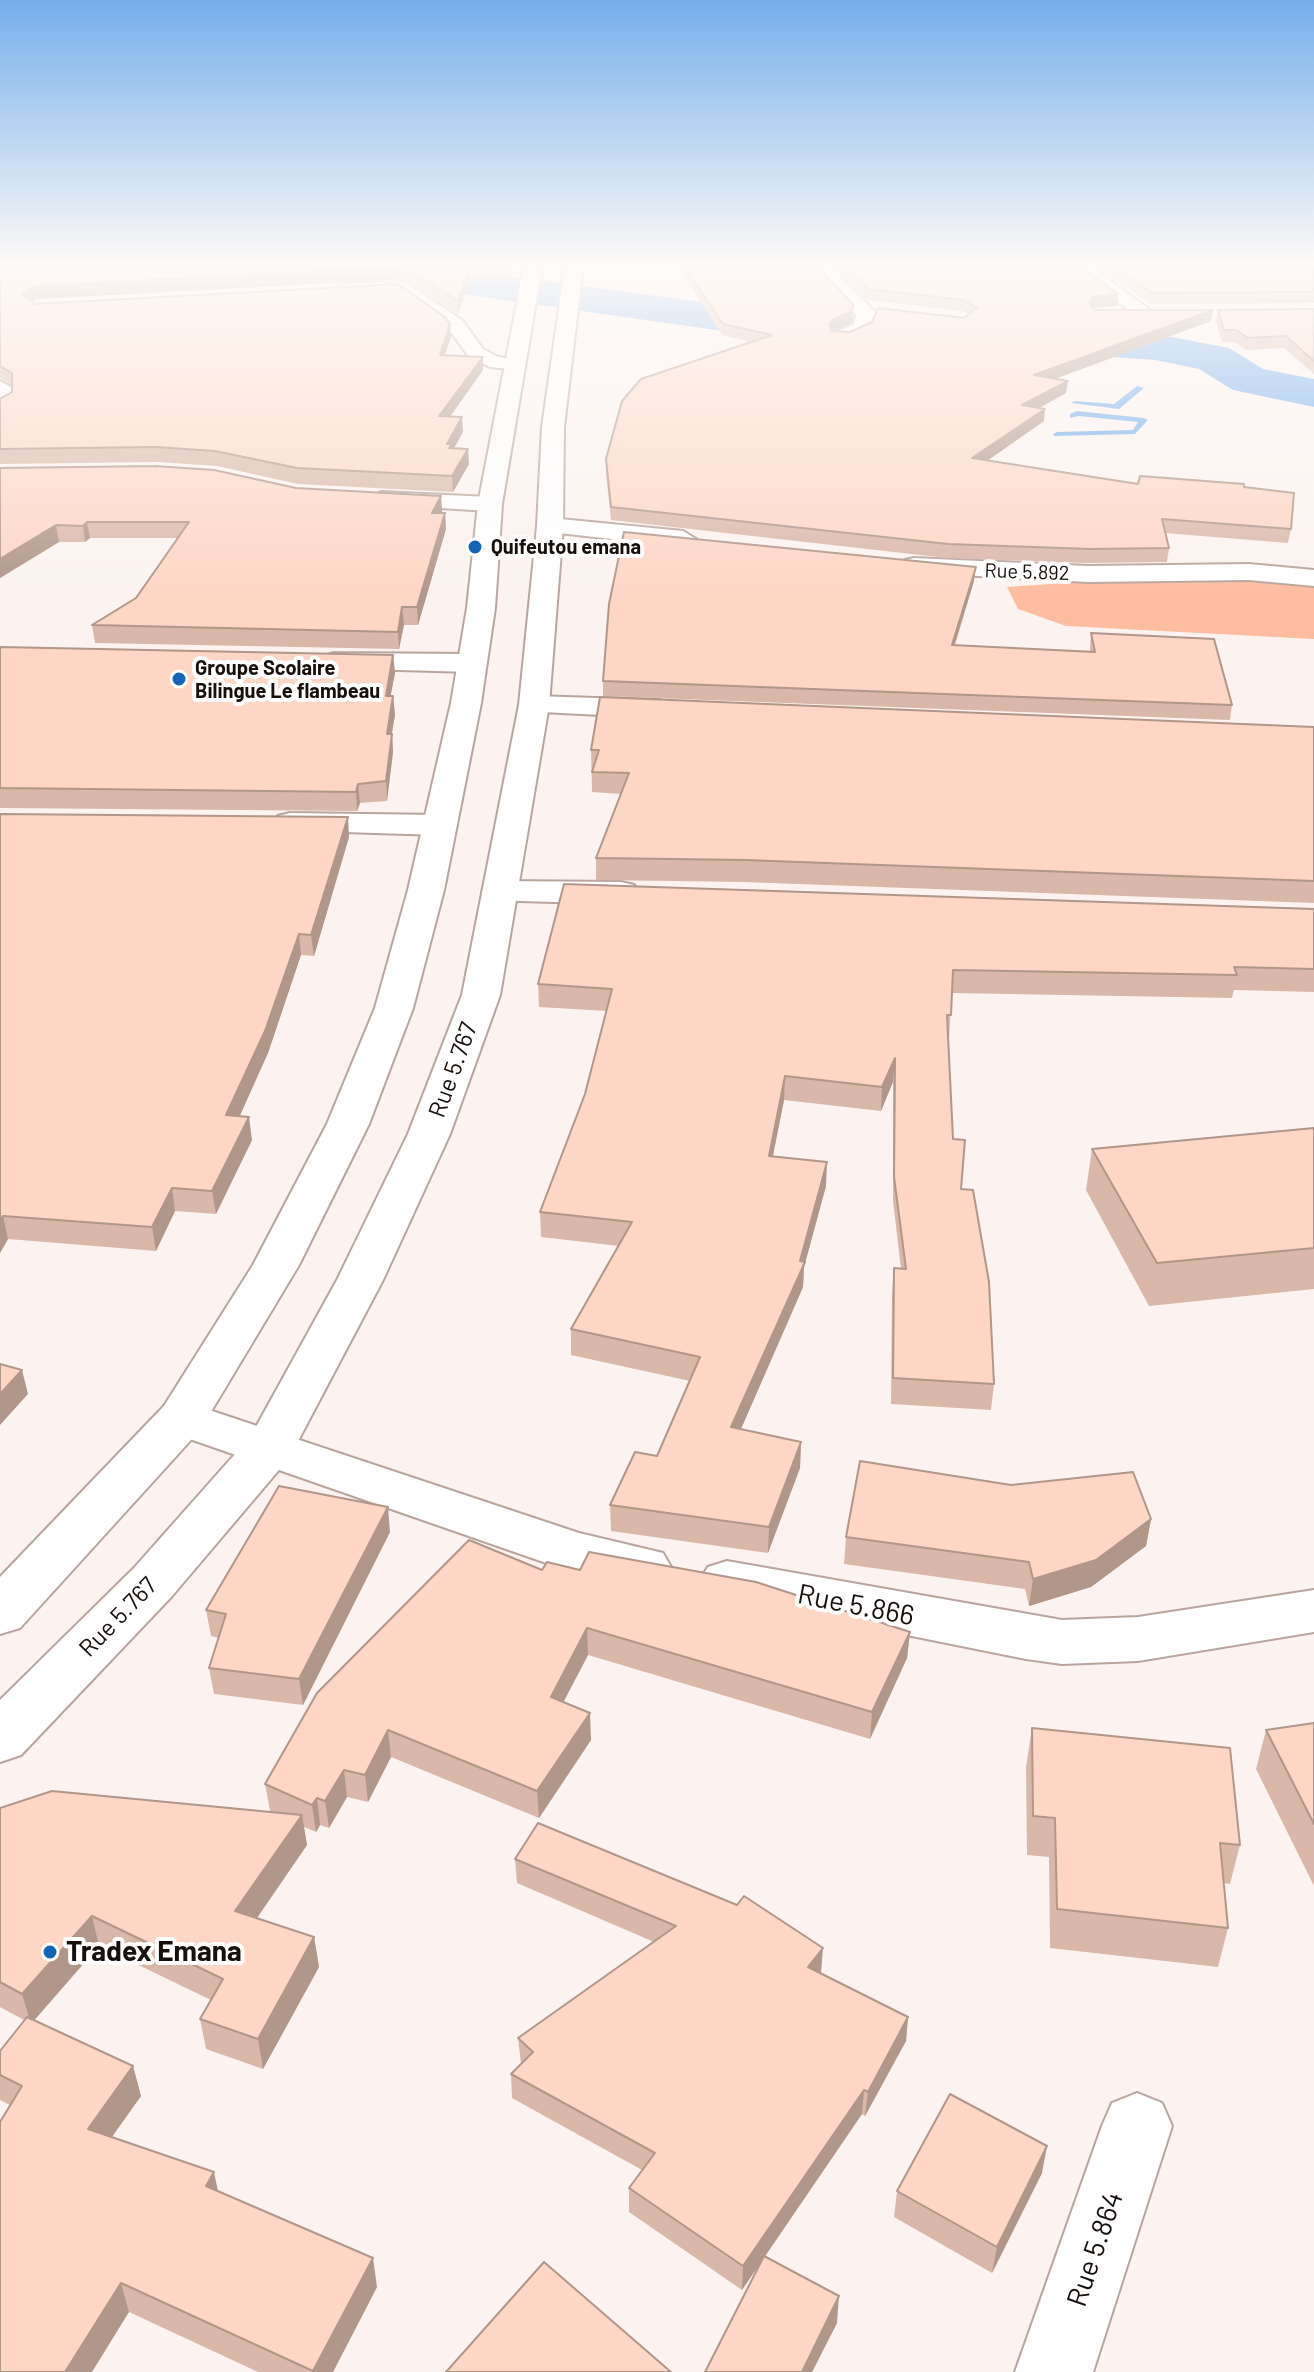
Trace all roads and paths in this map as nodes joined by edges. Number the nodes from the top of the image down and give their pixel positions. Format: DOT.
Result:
graph roads {
  1 [pos="512,377"];
  2 [pos="560,377"];
  3 [pos="0,387"];
  4 [pos="0,406"];
  5 [pos="360,498"];
  6 [pos="490,504"];
  7 [pos="550,526"];
  8 [pos="712,543"];
  9 [pos="886,564"];
  10 [pos="1314,578"];
  11 [pos="302,662"];
  12 [pos="472,663"];
  13 [pos="534,705"];
  14 [pos="690,711"];
  15 [pos="262,822"];
  16 [pos="440,825"];
  17 [pos="500,892"];
  18 [pos="658,893"];
  19 [pos="182,1418"];
  20 [pos="271,1446"];
  21 [pos="1314,1611"];
  22 [pos="0,1613"];
  23 [pos="0,1738"];
  24 [pos="1137,2126"];
  25 [pos="1054,2372"];
  1 -- 6 [label="main road"];
  2 -- 7 [label="main road, Rue 5.767"];
  3 -- 4 [label="main road"];
  5 -- 6 [label="main road"];
  6 -- 12 [label="main road"];
  7 -- 8 [label="main road"];
  7 -- 13 [label="main road, Rue 5.767"];
  9 -- 10 [label="main road, Rue 5.892"];
  11 -- 12 [label="main road"];
  12 -- 16 [label="main road"];
  13 -- 14 [label="main road"];
  13 -- 17 [label="main road, Rue 5.767"];
  15 -- 16 [label="main road"];
  16 -- 19 [label="main road"];
  17 -- 18 [label="main road"];
  17 -- 20 [label="main road, Rue 5.767"];
  19 -- 20 [label="main road, Rue 5.866"];
  19 -- 22 [label="main road"];
  20 -- 21 [label="main road, Rue 5.866"];
  20 -- 23 [label="main road, Rue 5.767"];
  24 -- 25 [label="main road, Rue 5.864"];
}
